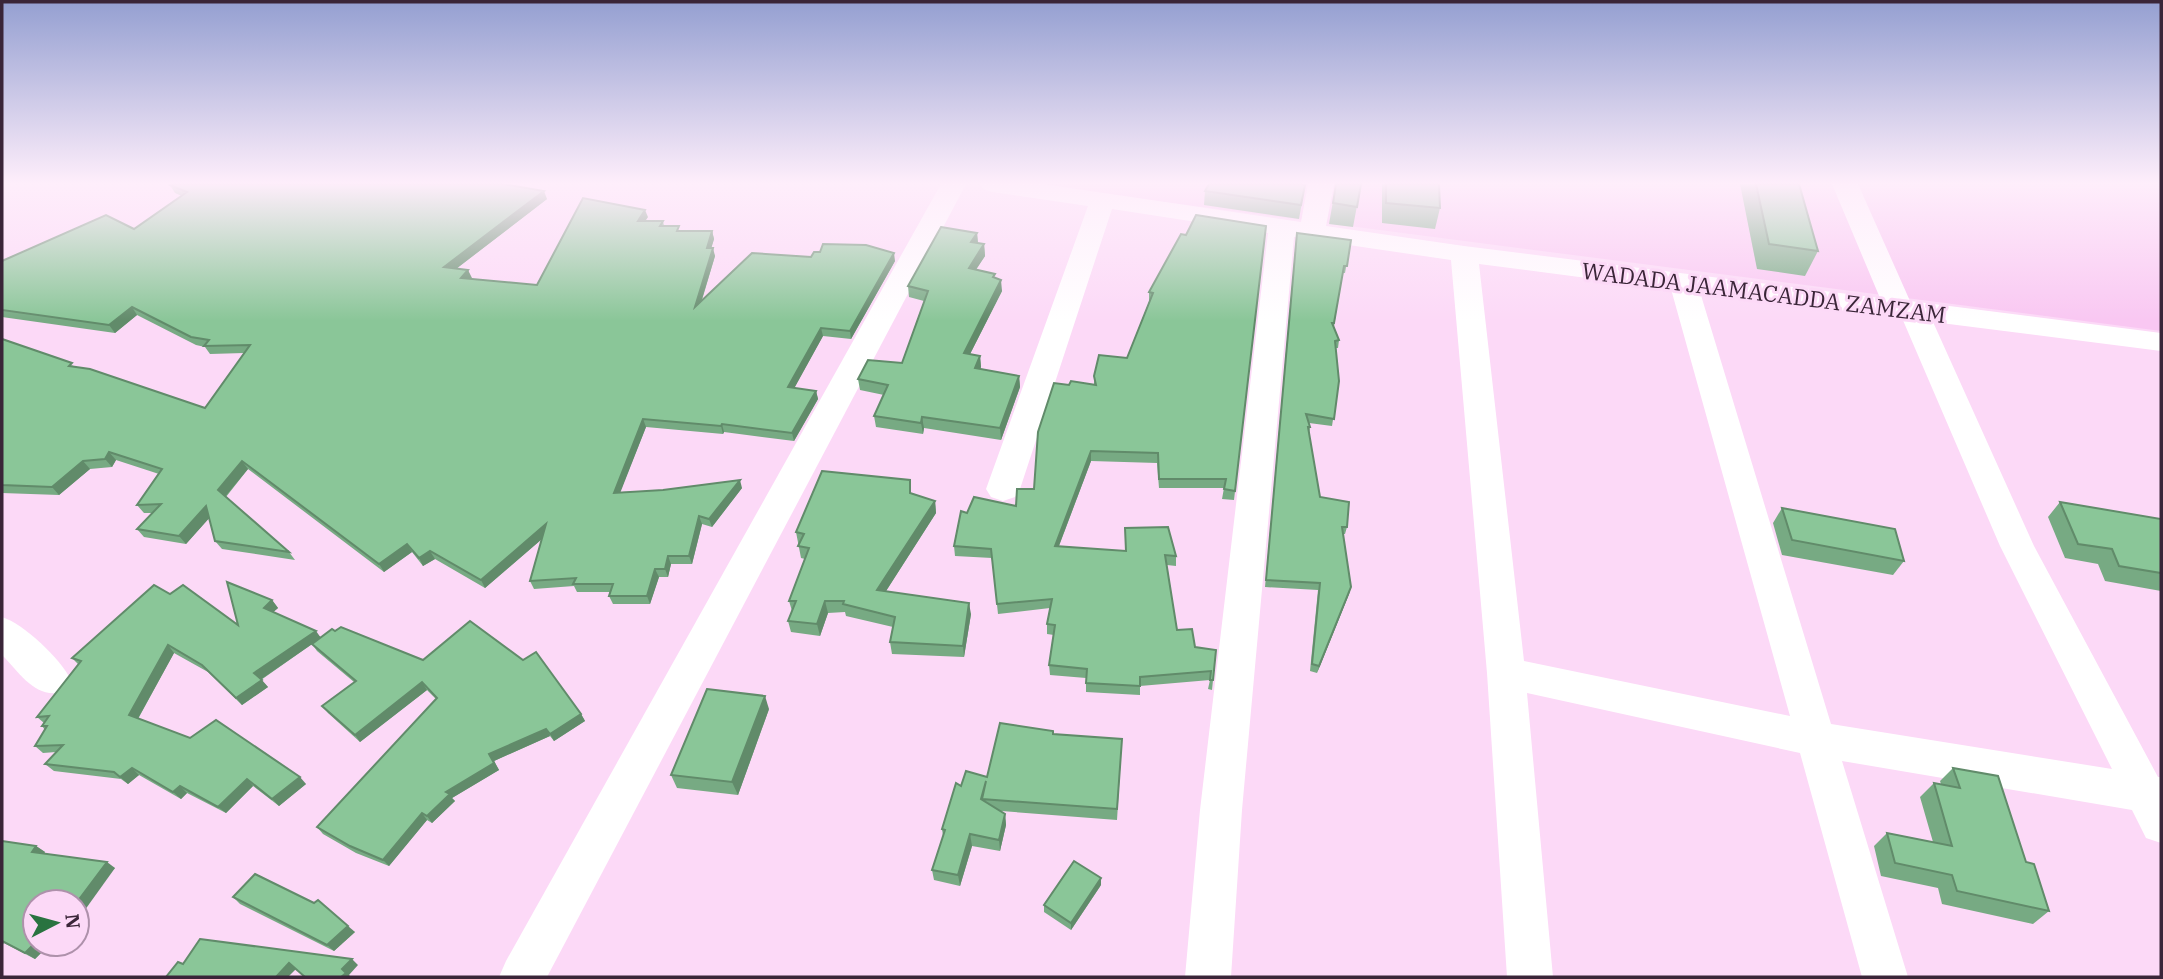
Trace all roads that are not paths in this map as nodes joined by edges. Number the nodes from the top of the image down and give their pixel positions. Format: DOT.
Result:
graph roads {
  1 [pos="929,230"];
  2 [pos="1092,230"];
  3 [pos="1297,230"];
  4 [pos="1867,230"];
  5 [pos="1464,254"];
  6 [pos="1683,282"];
  7 [pos="1906,310"];
  8 [pos="2153,340"];
  9 [pos="2161,367"];
  10 [pos="1003,489"];
  11 [pos="2,632"];
  12 [pos="1506,673"];
  13 [pos="52,680"];
  14 [pos="1815,739"];
  15 [pos="2157,805"];
  16 [pos="522,977"];
  17 [pos="1208,977"];
  18 [pos="1530,977"];
  19 [pos="1885,977"];
  1 -- 16 [label="street"];
  2 -- 10 [label="street"];
  3 -- 5 [label="street, WADADA JAAMACADDA ZAMZAM"];
  3 -- 17 [label="street"];
  4 -- 7 [label="street"];
  5 -- 6 [label="street, WADADA JAAMACADDA ZAMZAM"];
  5 -- 12 [label="street"];
  6 -- 7 [label="street, WADADA JAAMACADDA ZAMZAM"];
  6 -- 14 [label="street"];
  7 -- 8 [label="street, WADADA JAAMACADDA ZAMZAM"];
  7 -- 15 [label="street"];
  8 -- 9 [label="street"];
  11 -- 13 [label="street"];
  12 -- 14 [label="street"];
  12 -- 18 [label="street"];
  14 -- 15 [label="street"];
  14 -- 19 [label="street"];
}
